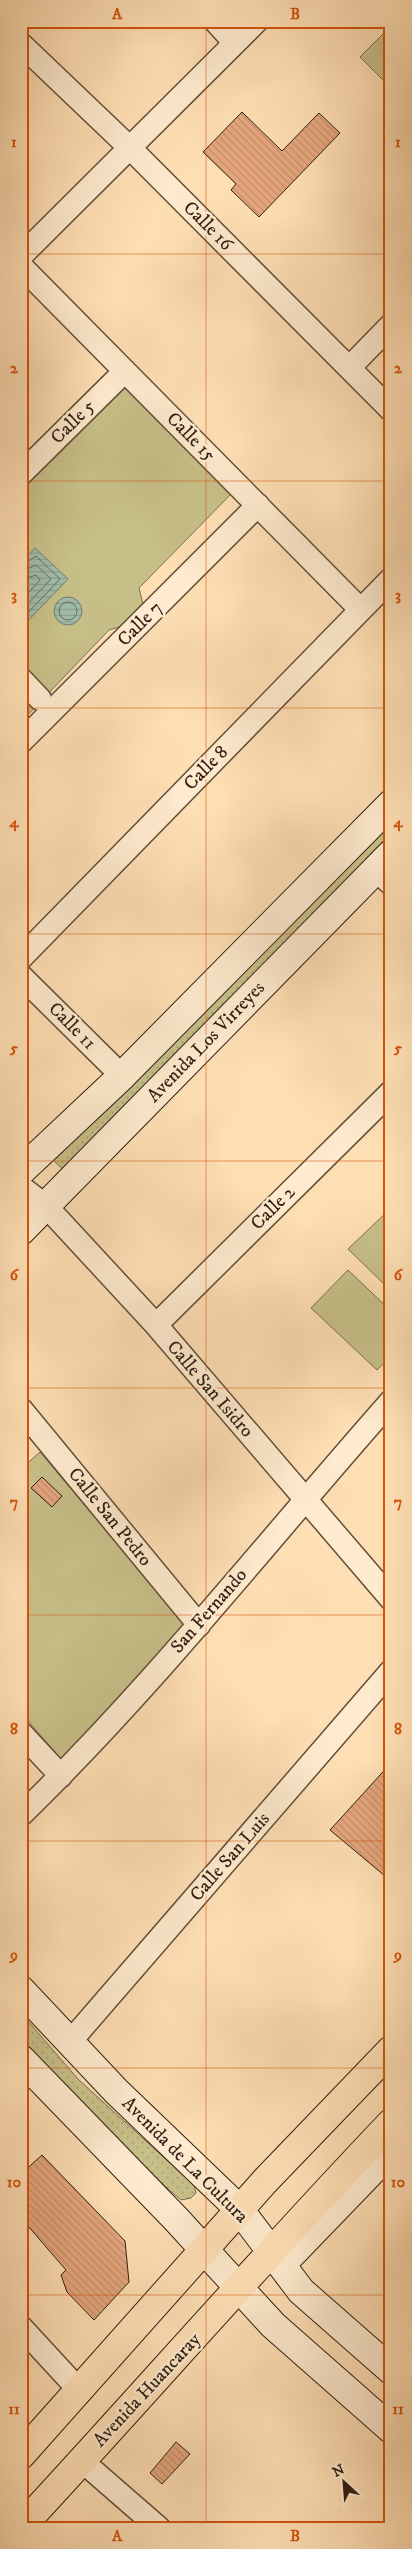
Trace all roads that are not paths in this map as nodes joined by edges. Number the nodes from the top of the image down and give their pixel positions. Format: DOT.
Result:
graph roads {
  1 [pos="215,21"];
  2 [pos="256,21"];
  3 [pos="235,43"];
  4 [pos="21,44"];
  5 [pos="130,148"];
  6 [pos="21,256"];
  7 [pos="21,266"];
  8 [pos="391,325"];
  9 [pos="350,367"];
  10 [pos="125,371"];
  11 [pos="391,410"];
  12 [pos="21,474"];
  13 [pos="258,505"];
  14 [pos="391,579"];
  15 [pos="360,609"];
  16 [pos="21,679"];
  17 [pos="40,699"];
  18 [pos="21,742"];
  19 [pos="391,804"];
  20 [pos="386,869"];
  21 [pos="21,958"];
  22 [pos="21,976"];
  23 [pos="122,1076"];
  24 [pos="391,1092"];
  25 [pos="21,1171"];
  26 [pos="21,1187"];
  27 [pos="46,1206"];
  28 [pos="21,1231"];
  29 [pos="156,1325"];
  30 [pos="391,1401"];
  31 [pos="21,1409"];
  32 [pos="305,1498"];
  33 [pos="391,1599"];
  34 [pos="199,1625"];
  35 [pos="391,1671"];
  36 [pos="21,1732"];
  37 [pos="61,1776"];
  38 [pos="21,1815"];
  39 [pos="21,1990"];
  40 [pos="69,2043"];
  41 [pos="391,2050"];
  42 [pos="21,2060"];
  43 [pos="391,2123"];
  44 [pos="391,2151"];
  45 [pos="239,2209"];
  46 [pos="203,2250"];
  47 [pos="276,2259"];
  48 [pos="239,2289"];
  49 [pos="21,2327"];
  50 [pos="391,2370"];
  51 [pos="79,2390"];
  52 [pos="391,2429"];
  53 [pos="21,2455"];
  54 [pos="82,2461"];
  55 [pos="21,2527"];
  56 [pos="158,2528"];
  1 -- 3 [label="street"];
  2 -- 3 [label="street"];
  3 -- 5 [label="street"];
  4 -- 5 [label="street, Calle 16"];
  5 -- 6 [label="street"];
  5 -- 9 [label="street, Calle 16"];
  7 -- 10 [label="street, Calle 15"];
  8 -- 9 [label="street"];
  9 -- 11 [label="street, Calle 16"];
  10 -- 12 [label="street, Calle 5"];
  10 -- 13 [label="street, Calle 15"];
  13 -- 15 [label="street, Calle 15"];
  13 -- 18 [label="street, Calle 7"];
  14 -- 15 [label="street, Calle 8"];
  15 -- 21 [label="street, Calle 8"];
  16 -- 17 [label="street"];
  19 -- 23 [label="main road, Avenida Los Virreyes"];
  20 -- 27 [label="main road, Avenida Los Virreyes"];
  22 -- 23 [label="street, Calle 11"];
  23 -- 25 [label="main road, Avenida Los Virreyes"];
  24 -- 29 [label="street, Calle 2"];
  26 -- 27 [label="street, Calle San Isidro"];
  27 -- 28 [label="main road, Avenida Los Virreyes"];
  27 -- 29 [label="street, Calle San Isidro"];
  29 -- 32 [label="street, Calle San Isidro"];
  30 -- 32 [label="street, San Fernando"];
  31 -- 34 [label="street, Calle San Pedro"];
  32 -- 33 [label="street, Calle San Isidro"];
  32 -- 34 [label="street, San Fernando"];
  34 -- 37 [label="street, San Fernando"];
  35 -- 40 [label="street, Calle San Luis"];
  36 -- 37 [label="street"];
  37 -- 38 [label="street, San Fernando"];
  39 -- 40 [label="main road, Avenida de La Cultura"];
  40 -- 45 [label="main road, Avenida de La Cultura"];
  41 -- 45 [label="main road"];
  42 -- 46 [label="main road"];
  43 -- 47 [label="main road, Avenida Huancaray"];
  44 -- 47 [label="main road"];
  45 -- 46 [label="main road"];
  45 -- 47 [label="main road, Avenida de La Cultura"];
  46 -- 48 [label="main road"];
  46 -- 51 [label="main road"];
  47 -- 48 [label="main road, Avenida Huancaray"];
  47 -- 50 [label="main road, Avenida de La Cultura"];
  48 -- 52 [label="main road"];
  48 -- 54 [label="main road, Avenida Huancaray"];
  49 -- 51 [label="street"];
  51 -- 53 [label="main road"];
  54 -- 55 [label="main road, Avenida Huancaray"];
  54 -- 56 [label="street"];
}
